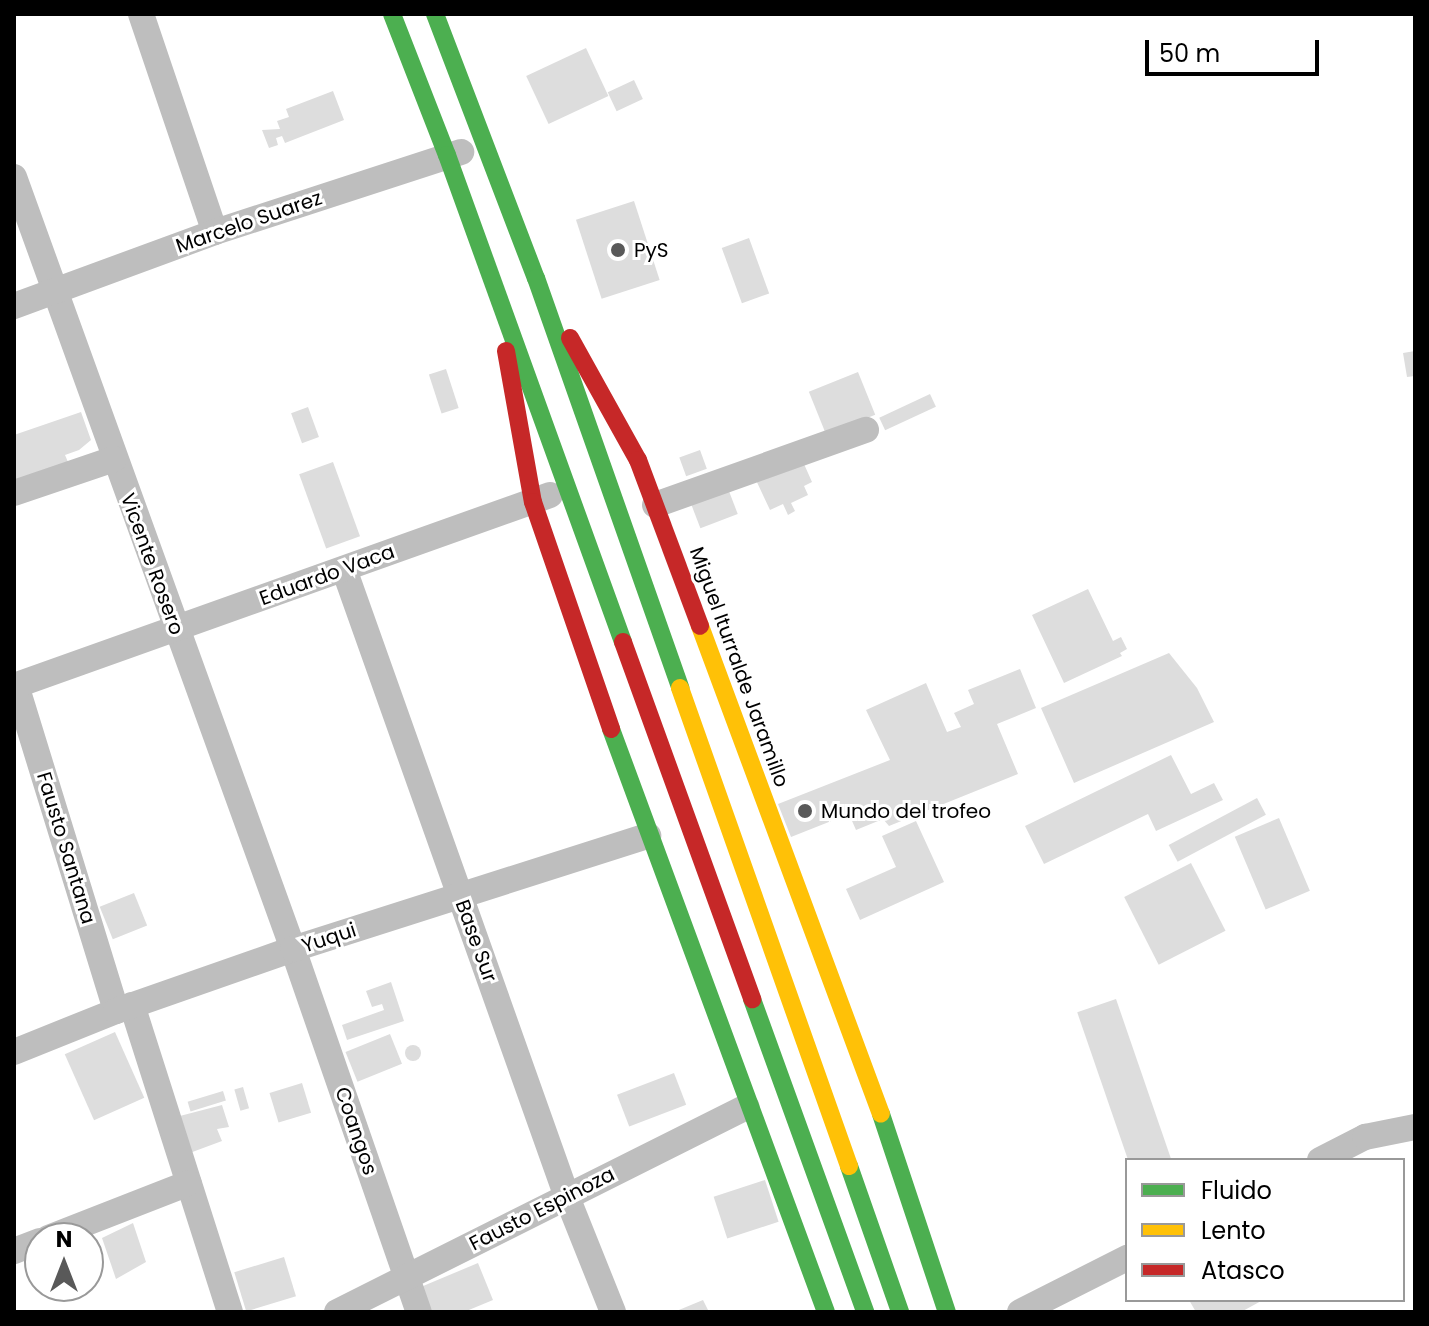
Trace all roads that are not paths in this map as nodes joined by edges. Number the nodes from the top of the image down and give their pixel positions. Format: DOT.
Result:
graph roads {
  1 [pos="141,14"];
  2 [pos="392,14"];
  3 [pos="435,14"];
  4 [pos="486,148"];
  5 [pos="447,155"];
  6 [pos="14,177"];
  7 [pos="215,232"];
  8 [pos="536,278"];
  9 [pos="55,292"];
  10 [pos="495,295"];
  11 [pos="14,306"];
  12 [pos="866,430"];
  13 [pos="637,457"];
  14 [pos="114,459"];
  15 [pos="603,477"];
  16 [pos="569,489"];
  17 [pos="14,493"];
  18 [pos="533,502"];
  19 [pos="655,505"];
  20 [pos="344,569"];
  21 [pos="175,629"];
  22 [pos="15,686"];
  23 [pos="648,836"];
  24 [pos="460,896"];
  25 [pos="293,949"];
  26 [pos="124,1008"];
  27 [pos="14,1052"];
  28 [pos="747,1107"];
  29 [pos="1415,1127"];
  30 [pos="1324,1158"];
  31 [pos="189,1183"];
  32 [pos="567,1197"];
  33 [pos="89,1222"];
  34 [pos="1125,1259"];
  35 [pos="407,1277"];
  36 [pos="230,1312"];
  37 [pos="337,1312"];
  38 [pos="419,1312"];
  39 [pos="613,1312"];
  40 [pos="826,1312"];
  41 [pos="865,1312"];
  42 [pos="900,1312"];
  43 [pos="947,1312"];
  44 [pos="1020,1312"];
  1 -- 7 [label="street"];
  2 -- 5 [label="main road"];
  3 -- 4 [label="main road, Miguel Iturralde Jaramillo"];
  4 -- 5 [label="street, Marcelo Suarez"];
  4 -- 8 [label="main road, Miguel Iturralde Jaramillo"];
  5 -- 7 [label="street, Marcelo Suarez"];
  5 -- 10 [label="main road"];
  6 -- 9 [label="street, Vicente Rosero"];
  7 -- 9 [label="street, Marcelo Suarez"];
  8 -- 13 [label="main road, Miguel Iturralde Jaramillo"];
  8 -- 15 [label="main road, Miguel Iturralde Jaramillo"];
  9 -- 11 [label="street, Marcelo Suarez"];
  9 -- 14 [label="street, Vicente Rosero"];
  10 -- 16 [label="main road"];
  10 -- 18 [label="main road"];
  12 -- 19 [label="street"];
  13 -- 15 [label="street, Eduardo Vaca"];
  13 -- 19 [label="main road, Miguel Iturralde Jaramillo"];
  14 -- 17 [label="street"];
  14 -- 21 [label="street, Vicente Rosero"];
  15 -- 16 [label="street, Eduardo Vaca"];
  15 -- 42 [label="main road, Miguel Iturralde Jaramillo"];
  16 -- 18 [label="street, Eduardo Vaca"];
  16 -- 41 [label="main road"];
  18 -- 20 [label="street, Eduardo Vaca"];
  18 -- 23 [label="main road"];
  19 -- 43 [label="main road, Miguel Iturralde Jaramillo"];
  20 -- 21 [label="street, Eduardo Vaca"];
  20 -- 24 [label="street, Base Sur"];
  21 -- 22 [label="street, Eduardo Vaca"];
  21 -- 25 [label="street, Vicente Rosero"];
  22 -- 26 [label="street, Fausto Santana"];
  23 -- 24 [label="street, Yuqui"];
  23 -- 28 [label="main road"];
  24 -- 25 [label="street, Yuqui"];
  24 -- 32 [label="street, Base Sur"];
  25 -- 26 [label="street, Yuqui"];
  25 -- 35 [label="street, Coangos"];
  26 -- 27 [label="street, Yuqui"];
  26 -- 31 [label="street, Fausto Santana"];
  28 -- 32 [label="street, Fausto Espinoza"];
  28 -- 40 [label="main road"];
  29 -- 30 [label="street"];
  31 -- 33 [label="street"];
  31 -- 36 [label="street, Fausto Santana"];
  32 -- 35 [label="street, Fausto Espinoza"];
  32 -- 39 [label="street, Base Sur"];
  34 -- 44 [label="street"];
  35 -- 37 [label="street, Fausto Espinoza"];
  35 -- 38 [label="street, Coangos"];
}
